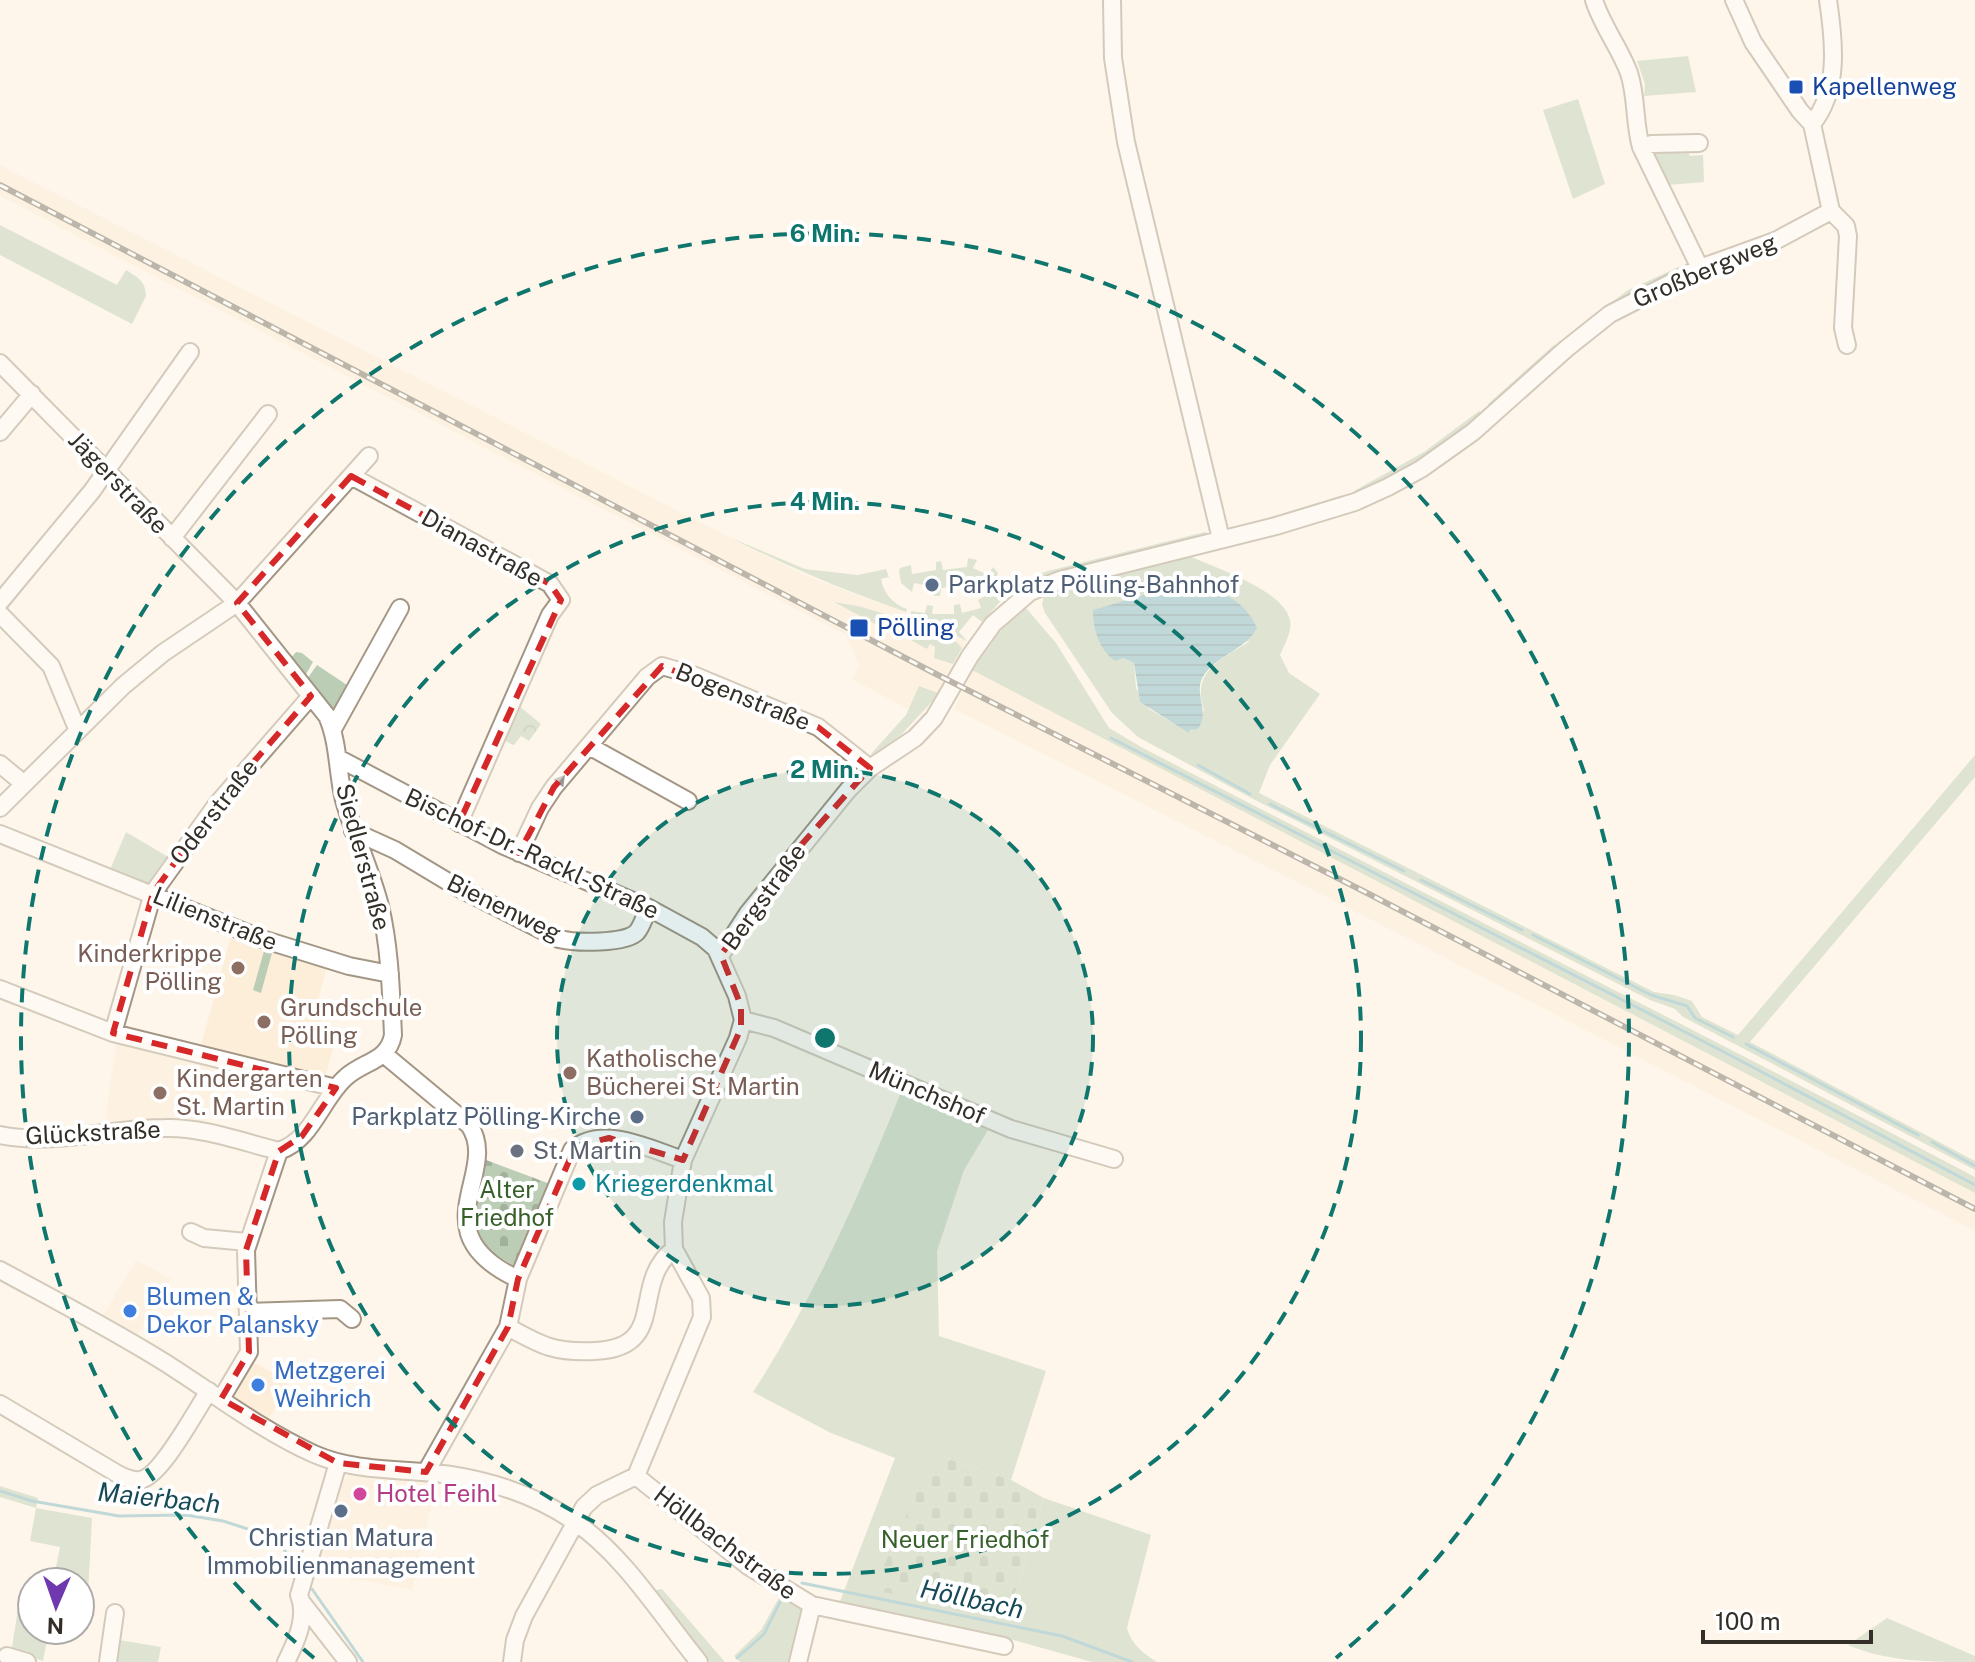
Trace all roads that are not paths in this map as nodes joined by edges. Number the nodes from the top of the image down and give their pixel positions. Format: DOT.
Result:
graph roads {
  1 [pos="1112,0"];
  2 [pos="1594,0"];
  3 [pos="1734,0"];
  4 [pos="1828,0"];
  5 [pos="1812,124"];
  6 [pos="1699,143"];
  7 [pos="1641,147"];
  8 [pos="1831,211"];
  9 [pos="1700,268"];
  10 [pos="1847,345"];
  11 [pos="190,352"];
  12 [pos="0,363"];
  13 [pos="32,394"];
  14 [pos="268,414"];
  15 [pos="0,432"];
  16 [pos="369,456"];
  17 [pos="106,471"];
  18 [pos="351,476"];
  19 [pos="172,538"];
  20 [pos="1221,539"];
  21 [pos="1042,586"];
  22 [pos="0,602"];
  23 [pos="237,603"];
  24 [pos="400,608"];
  25 [pos="0,614"];
  26 [pos="311,696"];
  27 [pos="333,729"];
  28 [pos="78,731"];
  29 [pos="589,746"];
  30 [pos="338,758"];
  31 [pos="0,764"];
  32 [pos="870,768"];
  33 [pos="23,783"];
  34 [pos="688,801"];
  35 [pos="0,808"];
  36 [pos="459,823"];
  37 [pos="353,831"];
  38 [pos="0,834"];
  39 [pos="519,853"];
  40 [pos="153,893"];
  41 [pos="649,908"];
  42 [pos="720,956"];
  43 [pos="390,974"];
  44 [pos="0,989"];
  45 [pos="743,1020"];
  46 [pos="113,1033"];
  47 [pos="385,1055"];
  48 [pos="336,1088"];
  49 [pos="0,1135"];
  50 [pos="279,1151"];
  51 [pos="1114,1159"];
  52 [pos="683,1160"];
  53 [pos="191,1232"];
  54 [pos="247,1242"];
  55 [pos="674,1249"];
  56 [pos="0,1270"];
  57 [pos="518,1279"];
  58 [pos="249,1312"];
  59 [pos="352,1319"];
  60 [pos="508,1327"];
  61 [pos="215,1395"];
  62 [pos="0,1404"];
  63 [pos="338,1463"];
  64 [pos="426,1472"];
  65 [pos="636,1476"];
  66 [pos="575,1522"];
  67 [pos="303,1604"];
  68 [pos="812,1605"];
  69 [pos="115,1613"];
  70 [pos="1004,1646"];
  71 [pos="7,1656"];
  72 [pos="27,1662"];
  73 [pos="108,1662"];
  74 [pos="286,1662"];
  75 [pos="348,1662"];
  76 [pos="512,1662"];
  77 [pos="699,1662"];
  78 [pos="798,1662"];
  1 -- 20 [label="street"];
  2 -- 7 [label="street"];
  3 -- 5 [label="street"];
  4 -- 5 [label="street"];
  5 -- 8 [label="street"];
  6 -- 7 [label="street"];
  7 -- 9 [label="street"];
  8 -- 9 [label="street, Großbergweg"];
  8 -- 10 [label="street"];
  9 -- 20 [label="street, Großbergweg"];
  11 -- 17 [label="street"];
  12 -- 13 [label="street, Jägerstraße"];
  13 -- 15 [label="street"];
  13 -- 17 [label="street, Jägerstraße"];
  14 -- 19 [label="street"];
  16 -- 18 [label="street"];
  17 -- 19 [label="street, Jägerstraße"];
  17 -- 22 [label="street"];
  18 -- 23 [label="street"];
  18 -- 36 [label="street, Dianastraße"];
  19 -- 23 [label="street, Jägerstraße"];
  20 -- 21 [label="street, Großbergweg"];
  21 -- 32 [label="street, Bergstraße"];
  23 -- 26 [label="street, Siedlerstraße"];
  23 -- 28 [label="street"];
  24 -- 27 [label="street"];
  25 -- 28 [label="street"];
  26 -- 27 [label="street, Siedlerstraße"];
  26 -- 40 [label="street, Oderstraße"];
  27 -- 30 [label="street, Siedlerstraße"];
  28 -- 33 [label="street"];
  29 -- 32 [label="street, Bogenstraße"];
  29 -- 34 [label="street"];
  39 -- 29 [label="street, Bogenstraße, one-way"];
  30 -- 36 [label="street, Bischof-Dr.-Rackl-Straße"];
  30 -- 37 [label="street, Siedlerstraße"];
  31 -- 33 [label="street"];
  32 -- 42 [label="street, Bergstraße"];
  33 -- 35 [label="street"];
  36 -- 39 [label="street, Bischof-Dr.-Rackl-Straße"];
  37 -- 41 [label="street, Bienenweg"];
  37 -- 43 [label="street, Siedlerstraße"];
  38 -- 40 [label="street, Lilienstraße"];
  39 -- 41 [label="street, Bischof-Dr.-Rackl-Straße"];
  40 -- 43 [label="street, Lilienstraße"];
  40 -- 46 [label="street, Oderstraße"];
  41 -- 42 [label="street, Bischof-Dr.-Rackl-Straße"];
  42 -- 45 [label="street, Bergstraße"];
  43 -- 47 [label="street, Siedlerstraße"];
  44 -- 46 [label="street"];
  45 -- 51 [label="street, Münchshof"];
  45 -- 52 [label="street"];
  46 -- 48 [label="street"];
  47 -- 48 [label="street"];
  47 -- 57 [label="street"];
  48 -- 50 [label="street"];
  49 -- 50 [label="street, Glückstraße"];
  50 -- 54 [label="street"];
  52 -- 55 [label="street"];
  52 -- 57 [label="street"];
  53 -- 54 [label="street"];
  54 -- 58 [label="street"];
  55 -- 60 [label="street"];
  55 -- 65 [label="street"];
  56 -- 61 [label="street"];
  57 -- 60 [label="street"];
  58 -- 59 [label="street"];
  58 -- 61 [label="street"];
  60 -- 64 [label="street"];
  61 -- 62 [label="street"];
  61 -- 63 [label="street"];
  63 -- 64 [label="street"];
  63 -- 67 [label="street"];
  64 -- 66 [label="street"];
  65 -- 66 [label="street"];
  65 -- 68 [label="street, Höllbachstraße"];
  66 -- 76 [label="street"];
  66 -- 77 [label="street"];
  67 -- 74 [label="street"];
  67 -- 75 [label="street"];
  68 -- 70 [label="street, Höllbachstraße"];
  68 -- 78 [label="street"];
  69 -- 73 [label="street"];
  71 -- 72 [label="street"];
}
